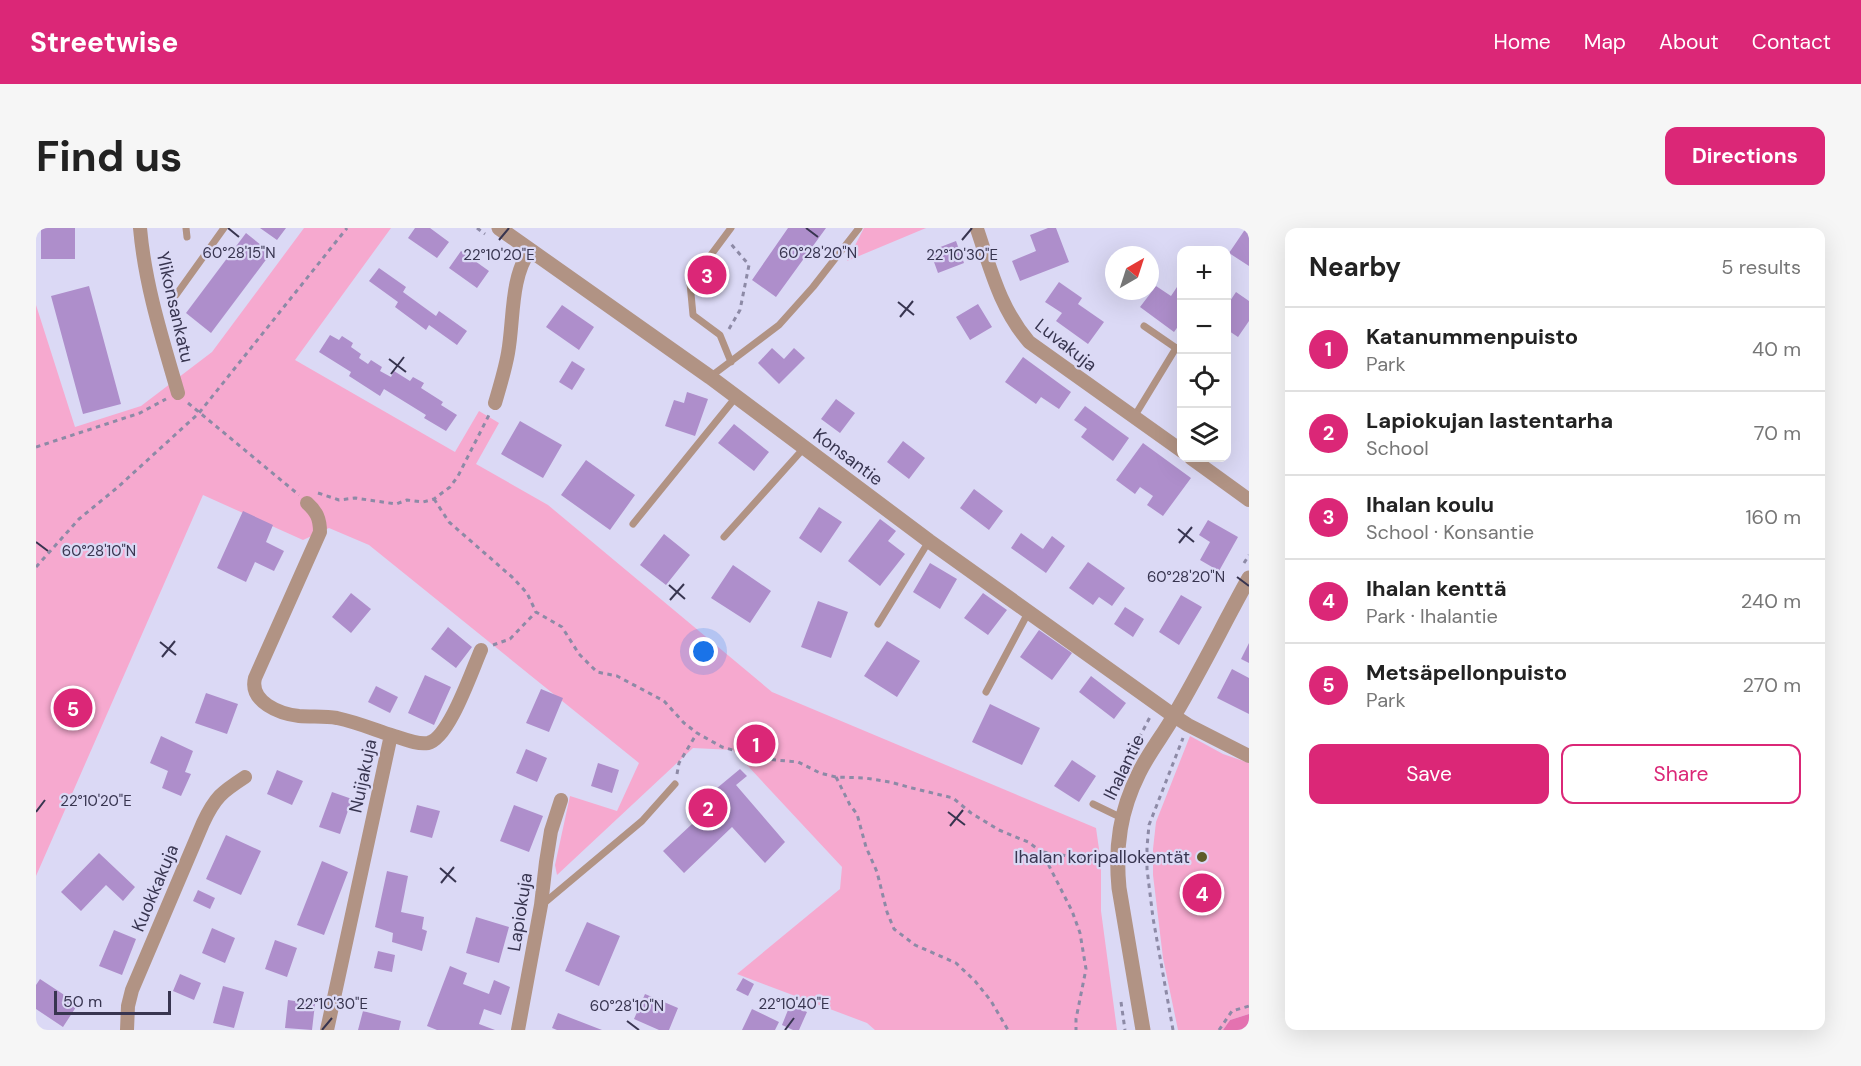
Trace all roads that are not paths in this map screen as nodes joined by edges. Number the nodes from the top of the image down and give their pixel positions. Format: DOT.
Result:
graph roads {
  1 [pos="140,228"];
  2 [pos="186,228"];
  3 [pos="224,228"];
  4 [pos="499,228"];
  5 [pos="731,228"];
  6 [pos="859,228"];
  7 [pos="979,229"];
  8 [pos="187,237"];
  9 [pos="530,250"];
  10 [pos="176,295"];
  11 [pos="1144,326"];
  12 [pos="1177,346"];
  13 [pos="1177,350"];
  14 [pos="731,362"];
  15 [pos="710,377"];
  16 [pos="178,393"];
  17 [pos="736,397"];
  18 [pos="495,403"];
  19 [pos="1134,417"];
  20 [pos="1177,447"];
  21 [pos="804,448"];
  22 [pos="1197,462"];
  23 [pos="308,496"];
  24 [pos="1249,500"];
  25 [pos="633,524"];
  26 [pos="724,537"];
  27 [pos="929,541"];
  28 [pos="1249,578"];
  29 [pos="1028,613"];
  30 [pos="878,624"];
  31 [pos="481,650"];
  32 [pos="986,693"];
  33 [pos="1174,716"];
  34 [pos="391,735"];
  35 [pos="1249,756"];
  36 [pos="245,777"];
  37 [pos="675,784"];
  38 [pos="561,800"];
  39 [pos="1093,804"];
  40 [pos="1122,818"];
  41 [pos="541,905"];
  42 [pos="127,1030"];
  43 [pos="327,1030"];
  44 [pos="518,1030"];
  45 [pos="1143,1030"];
  1 -- 16 [label="street, Ylikonsankatu"];
  2 -- 8 [label="lane"];
  3 -- 10 [label="lane"];
  4 -- 9 [label="street, Konsantie"];
  5 -- 14 [label="lane"];
  6 -- 14 [label="lane"];
  7 -- 19 [label="street, Luvakuja"];
  9 -- 15 [label="street, Konsantie"];
  9 -- 18 [label="street"];
  11 -- 12 [label="lane"];
  13 -- 19 [label="lane"];
  14 -- 15 [label="lane"];
  15 -- 17 [label="street, Konsantie"];
  17 -- 21 [label="street, Konsantie"];
  17 -- 25 [label="lane"];
  19 -- 20 [label="street, Luvakuja"];
  21 -- 26 [label="lane"];
  21 -- 27 [label="street, Konsantie"];
  22 -- 24 [label="street"];
  23 -- 34 [label="street, Nuijakuja"];
  27 -- 29 [label="street, Konsantie"];
  27 -- 30 [label="lane"];
  28 -- 33 [label="street, Ihalantie"];
  29 -- 32 [label="lane"];
  29 -- 33 [label="street, Konsantie"];
  31 -- 34 [label="street"];
  33 -- 35 [label="street"];
  33 -- 40 [label="street, Ihalantie"];
  34 -- 43 [label="street, Nuijakuja"];
  36 -- 42 [label="street, Kuokkakuja"];
  37 -- 41 [label="lane"];
  38 -- 41 [label="street, Lapiokuja"];
  39 -- 40 [label="lane"];
  40 -- 45 [label="street, Ihalantie"];
  41 -- 44 [label="street, Lapiokuja"];
}
